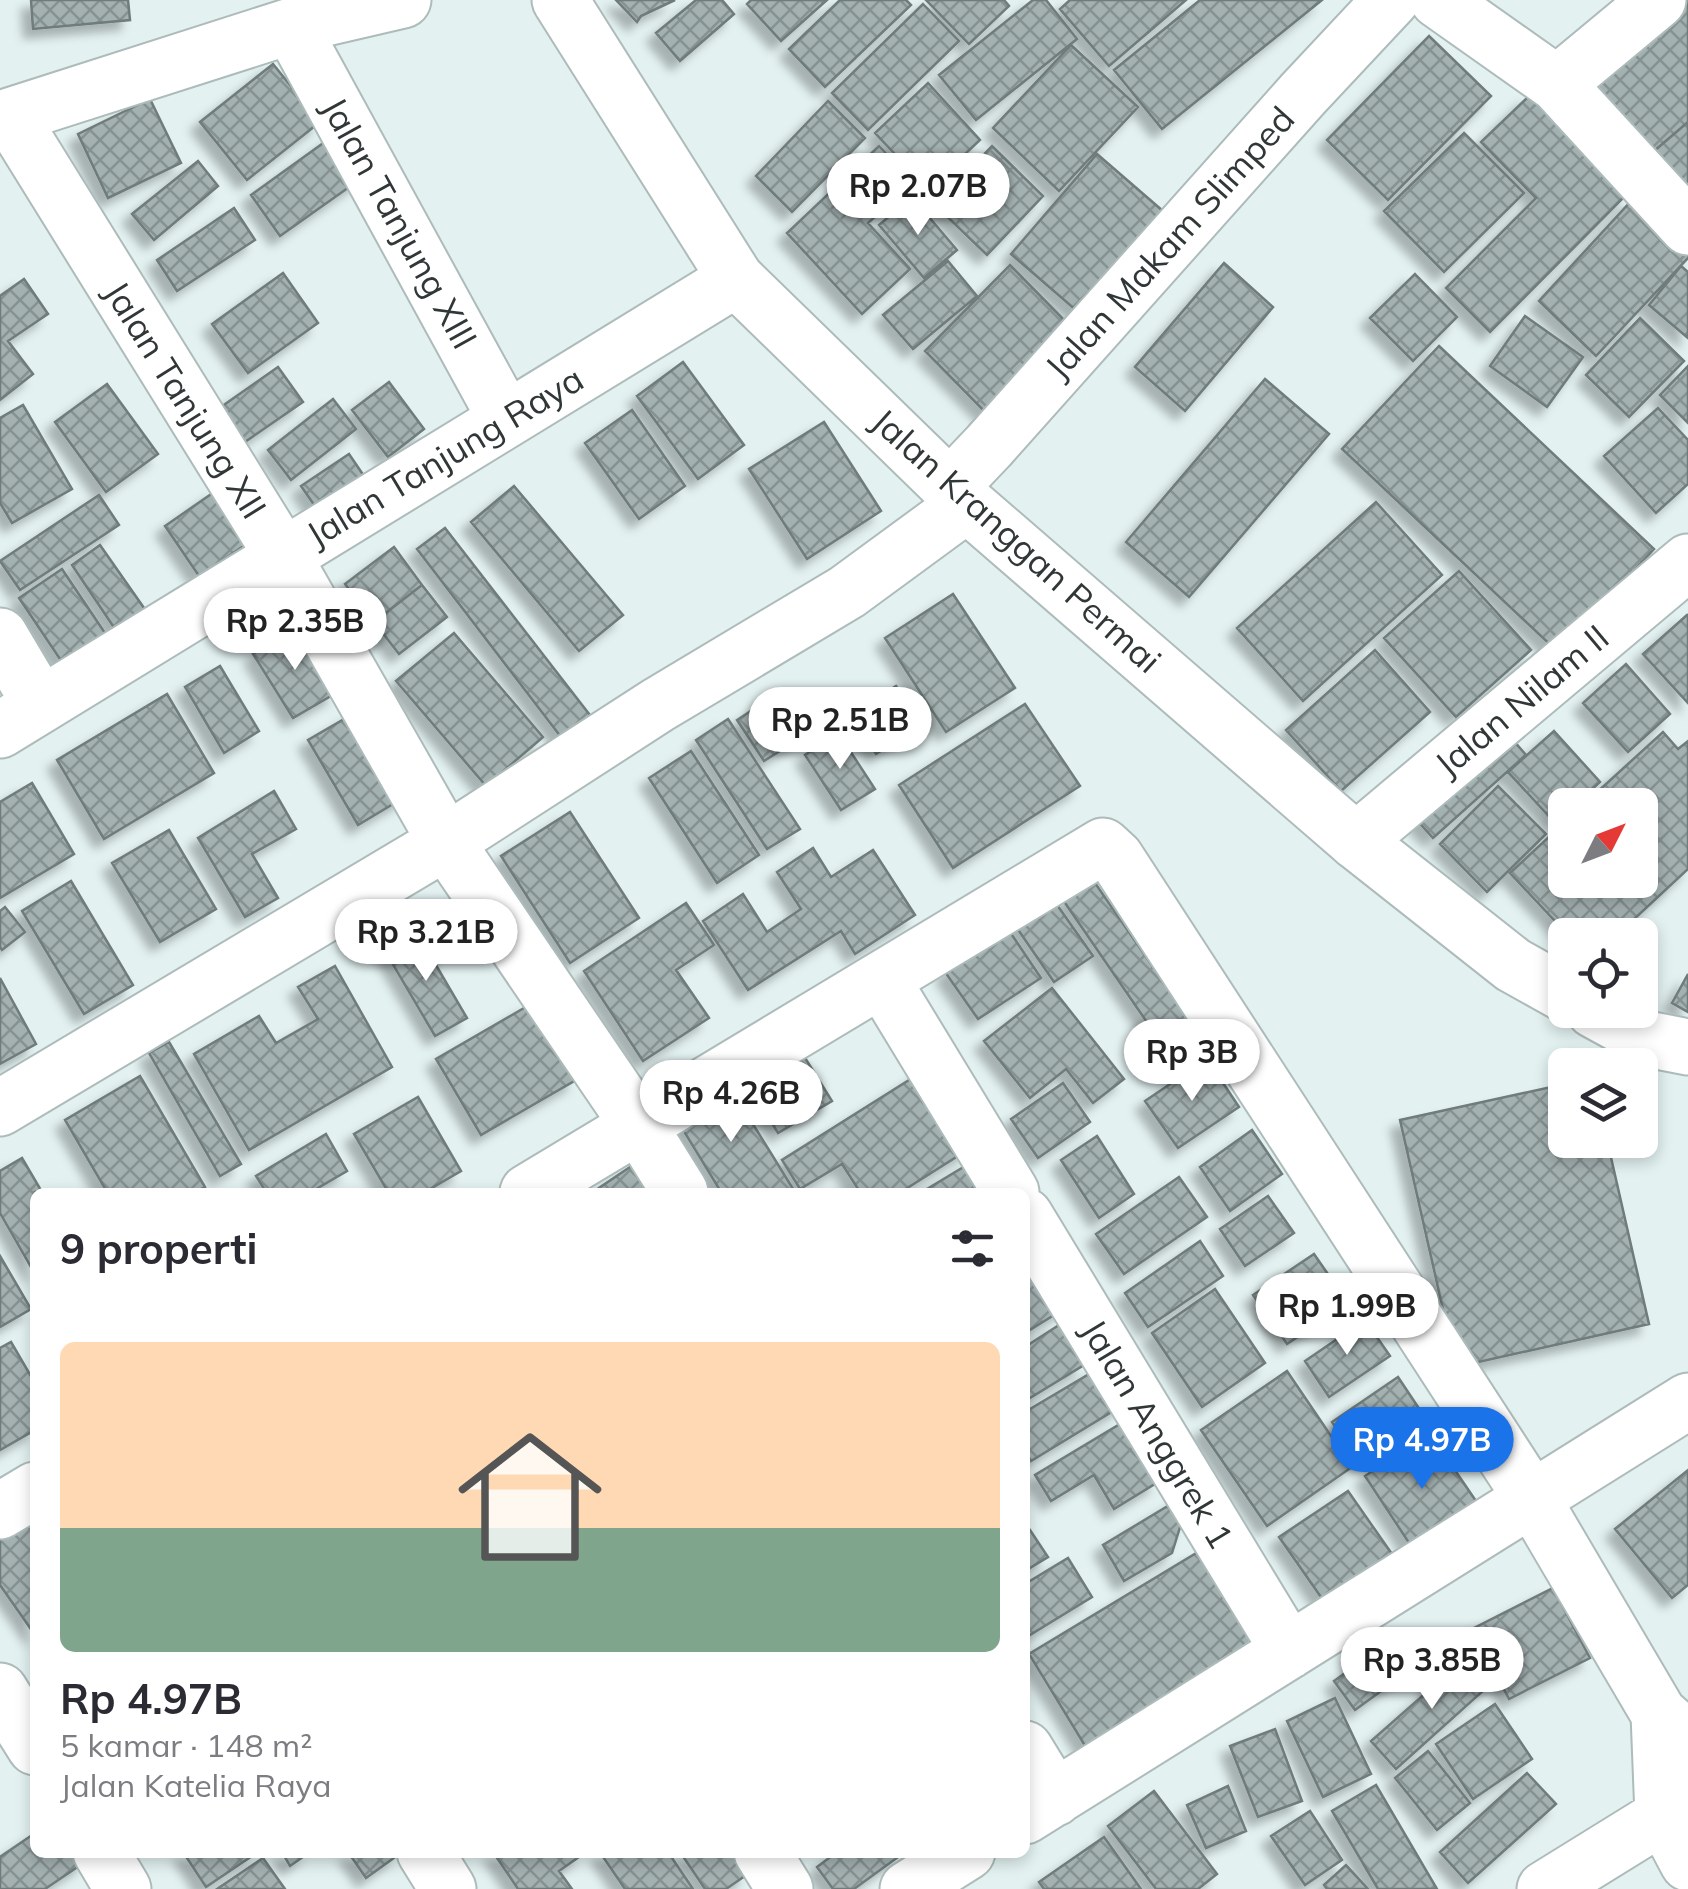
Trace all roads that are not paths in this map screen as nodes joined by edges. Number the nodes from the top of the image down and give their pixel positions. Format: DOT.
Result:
graph roads {
  1 [pos="404,0"];
  2 [pos="560,0"];
  3 [pos="1391,0"];
  4 [pos="1438,0"];
  5 [pos="1658,0"];
  6 [pos="291,26"];
  7 [pos="1557,84"];
  8 [pos="5,117"];
  9 [pos="1688,228"];
  10 [pos="736,279"];
  11 [pos="506,419"];
  12 [pos="958,496"];
  13 [pos="283,556"];
  14 [pos="1688,562"];
  15 [pos="0,636"];
  16 [pos="20,718"];
  17 [pos="1356,841"];
  18 [pos="446,842"];
  19 [pos="882,980"];
  20 [pos="1548,985"];
  21 [pos="1627,1028"];
  22 [pos="1688,1048"];
  23 [pos="0,1108"];
  24 [pos="639,1126"];
  25 [pos="535,1188"];
  26 [pos="678,1188"];
  27 [pos="1008,1188"];
  28 [pos="1030,1224"];
  29 [pos="1688,1401"];
  30 [pos="30,1493"];
  31 [pos="1532,1500"];
  32 [pos="0,1511"];
  33 [pos="1289,1651"];
  34 [pos="0,1691"];
  35 [pos="1674,1727"];
  36 [pos="30,1739"];
  37 [pos="1030,1768"];
  38 [pos="1040,1807"];
  39 [pos="1680,1825"];
  40 [pos="105,1858"];
  41 [pos="429,1858"];
  42 [pos="766,1858"];
  43 [pos="957,1858"];
  44 [pos="124,1889"];
  45 [pos="448,1889"];
  46 [pos="785,1889"];
  47 [pos="908,1889"];
  48 [pos="1544,1889"];
  1 -- 6 [label="street"];
  2 -- 10 [label="street, Jalan Kranggan Permai"];
  3 -- 12 [label="street, Jalan Makam Slimped"];
  4 -- 7 [label="street"];
  5 -- 7 [label="street"];
  6 -- 8 [label="street"];
  6 -- 11 [label="street, Jalan Tanjung XIII"];
  7 -- 9 [label="street"];
  8 -- 13 [label="street, Jalan Tanjung XII"];
  10 -- 11 [label="street, Jalan Tanjung Raya"];
  10 -- 12 [label="street, Jalan Kranggan Permai"];
  11 -- 13 [label="street, Jalan Tanjung Raya"];
  12 -- 17 [label="street, Jalan Kranggan Permai"];
  12 -- 18 [label="street, Jalan Makam Slimped"];
  13 -- 16 [label="street, Jalan Tanjung Raya"];
  13 -- 18 [label="street, Jalan Tanjung XII"];
  14 -- 17 [label="street, Jalan Nilam II"];
  15 -- 16 [label="street"];
  17 -- 20 [label="street, Jalan Kranggan Permai"];
  18 -- 23 [label="street, Jalan Makam Slimped"];
  18 -- 24 [label="street, Jalan Tanjung XII"];
  19 -- 24 [label="street"];
  19 -- 27 [label="street"];
  19 -- 31 [label="street"];
  21 -- 22 [label="street"];
  24 -- 25 [label="street"];
  24 -- 26 [label="street, Jalan Tanjung XII"];
  28 -- 33 [label="street, Jalan Anggrek 1"];
  29 -- 31 [label="street"];
  30 -- 32 [label="street"];
  31 -- 33 [label="street"];
  31 -- 35 [label="street"];
  33 -- 38 [label="street"];
  34 -- 36 [label="street"];
  35 -- 39 [label="street"];
  37 -- 38 [label="street"];
  39 -- 48 [label="street"];
  40 -- 44 [label="street"];
  41 -- 45 [label="street"];
  42 -- 46 [label="street"];
  43 -- 47 [label="street"];
}
